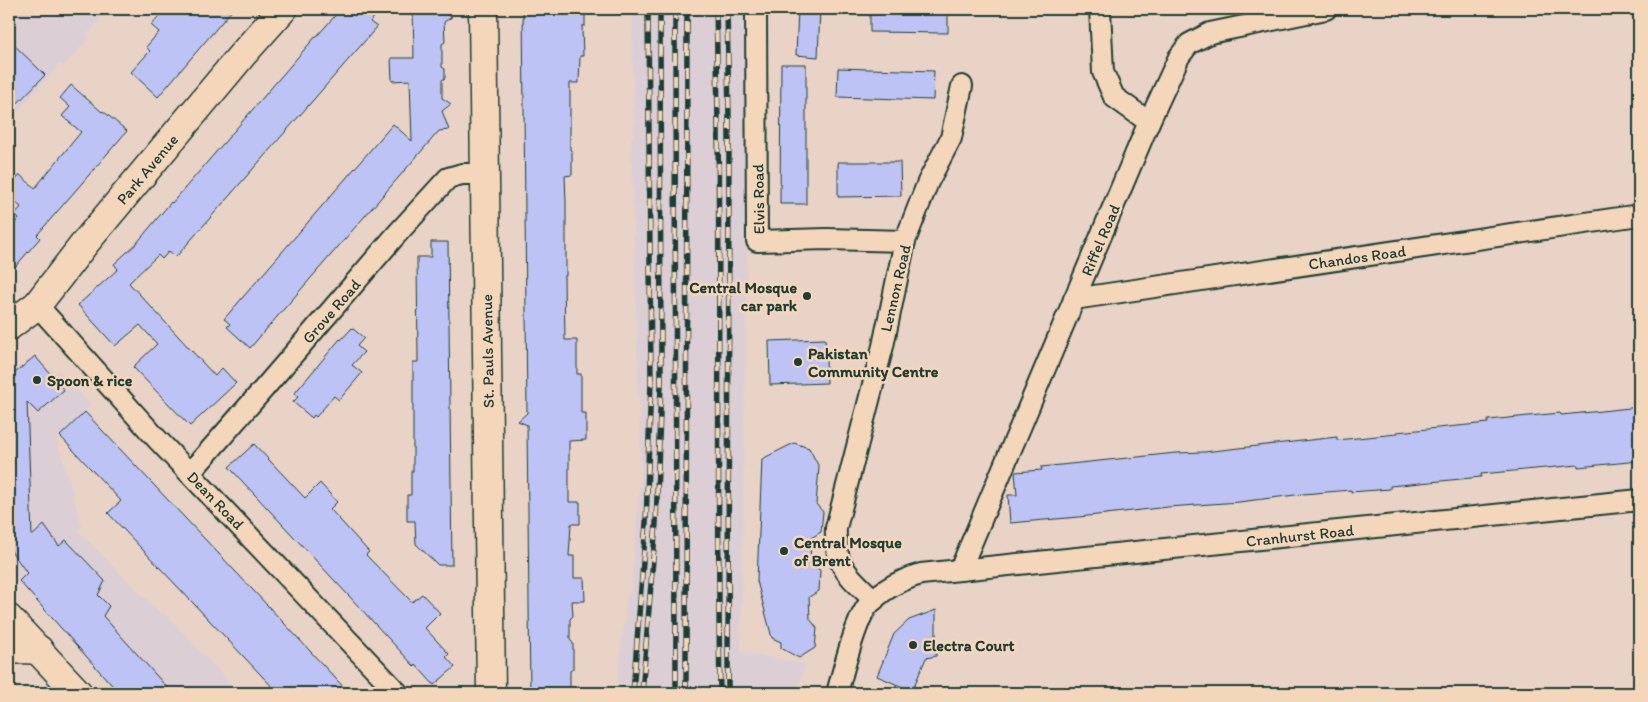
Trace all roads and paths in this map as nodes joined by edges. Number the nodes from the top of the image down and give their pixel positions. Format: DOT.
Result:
graph roads {
  1 [pos="283,9"];
  2 [pos="483,9"];
  3 [pos="756,9"];
  4 [pos="1100,9"];
  5 [pos="1326,9"];
  6 [pos="962,86"];
  7 [pos="1148,122"];
  8 [pos="485,174"];
  9 [pos="1639,215"];
  10 [pos="905,241"];
  11 [pos="1074,300"];
  12 [pos="37,305"];
  13 [pos="9,326"];
  14 [pos="190,472"];
  15 [pos="1639,500"];
  16 [pos="960,570"];
  17 [pos="874,600"];
  18 [pos="9,618"];
  19 [pos="9,650"];
  20 [pos="39,650"];
  21 [pos="78,693"];
  22 [pos="398,693"];
  23 [pos="491,693"];
  24 [pos="837,693"];
  1 -- 12 [label="street, Park Avenue"];
  2 -- 8 [label="street, St. Pauls Avenue"];
  3 -- 10 [label="street, Elvis Road"];
  4 -- 7 [label="street"];
  5 -- 7 [label="street, Riffel Road"];
  6 -- 10 [label="street, Lennon Road"];
  7 -- 11 [label="street, Riffel Road"];
  8 -- 14 [label="street, Grove Road"];
  8 -- 23 [label="street, St. Pauls Avenue"];
  9 -- 11 [label="street, Chandos Road"];
  10 -- 17 [label="street, Lennon Road"];
  11 -- 16 [label="street, Riffel Road"];
  12 -- 13 [label="street, Park Avenue"];
  12 -- 14 [label="street, Dean Road"];
  14 -- 22 [label="street, Dean Road"];
  15 -- 16 [label="street, Cranhurst Road"];
  16 -- 17 [label="street, Cranhurst Road"];
  17 -- 24 [label="street, Cranhurst Road"];
  18 -- 20 [label="street"];
  19 -- 20 [label="street"];
  20 -- 21 [label="street"];
}
